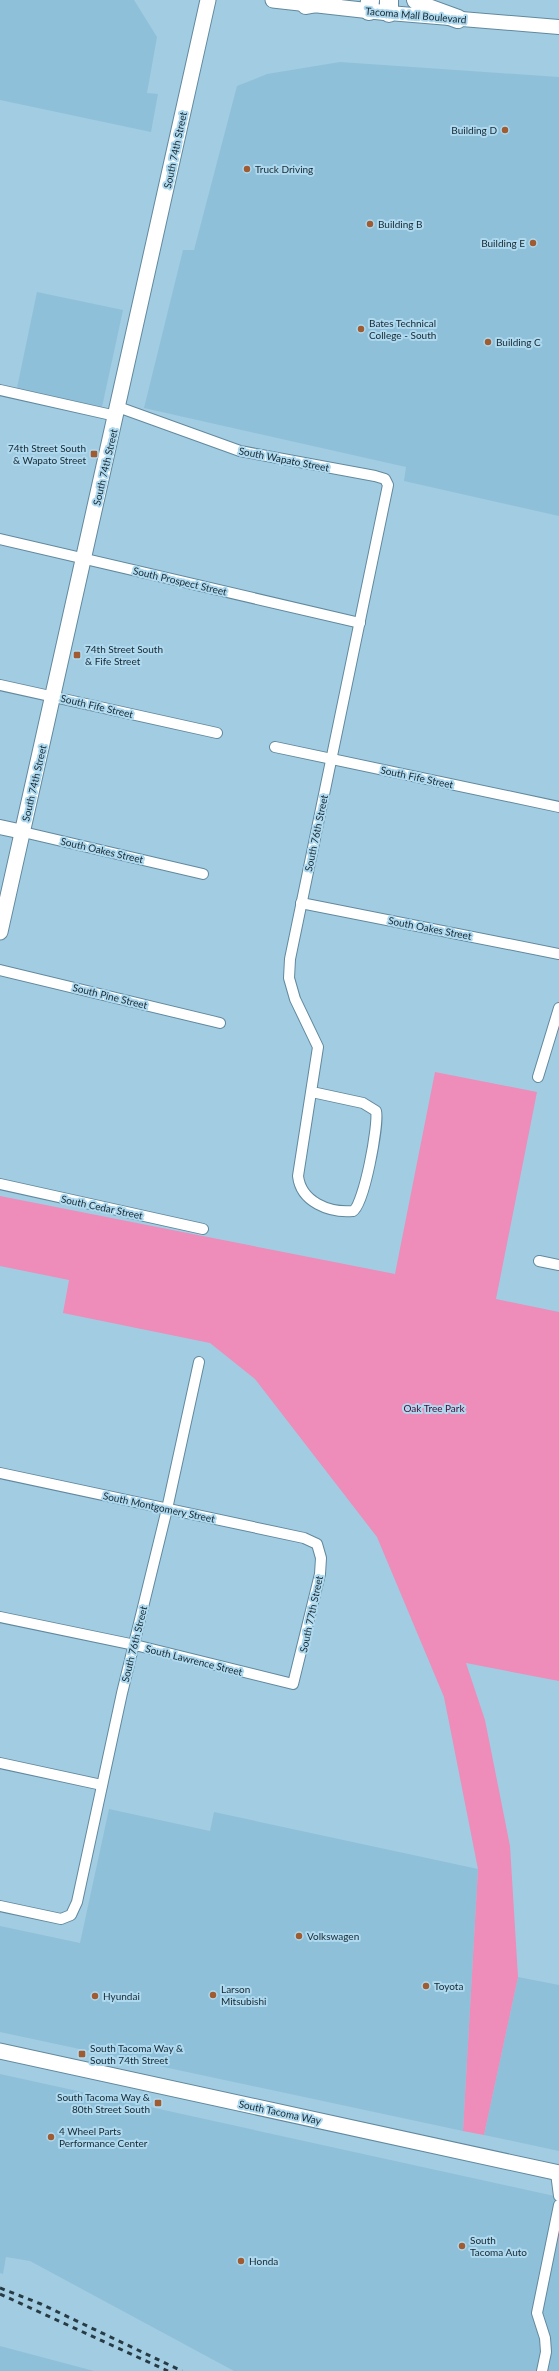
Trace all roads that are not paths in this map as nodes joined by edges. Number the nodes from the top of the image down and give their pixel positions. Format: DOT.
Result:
graph roads {
  1 [pos="208,0"];
  2 [pos="273,0"];
  3 [pos="333,0"];
  4 [pos="416,0"];
  5 [pos="306,5"];
  6 [pos="369,5"];
  7 [pos="389,6"];
  8 [pos="458,20"];
  9 [pos="559,27"];
  10 [pos="0,390"];
  11 [pos="117,412"];
  12 [pos="385,479"];
  13 [pos="0,539"];
  14 [pos="84,559"];
  15 [pos="360,623"];
  16 [pos="0,685"];
  17 [pos="53,697"];
  18 [pos="216,733"];
  19 [pos="275,747"];
  20 [pos="331,759"];
  21 [pos="559,807"];
  22 [pos="0,827"];
  23 [pos="23,832"];
  24 [pos="203,874"];
  25 [pos="301,903"];
  26 [pos="0,932"];
  27 [pos="559,954"];
  28 [pos="0,970"];
  29 [pos="559,1008"];
  30 [pos="220,1023"];
  31 [pos="538,1077"];
  32 [pos="312,1092"];
  33 [pos="0,1184"];
  34 [pos="203,1229"];
  35 [pos="539,1261"];
  36 [pos="559,1265"];
  37 [pos="199,1362"];
  38 [pos="0,1473"];
  39 [pos="167,1509"];
  40 [pos="317,1544"];
  41 [pos="0,1617"];
  42 [pos="135,1645"];
  43 [pos="294,1684"];
  44 [pos="0,1763"];
  45 [pos="102,1785"];
  46 [pos="0,1906"];
  47 [pos="0,2051"];
  48 [pos="557,2173"];
  49 [pos="559,2196"];
  50 [pos="559,2204"];
  51 [pos="542,2371"];
  1 -- 11 [label="main road, South 74th Street"];
  2 -- 5 [label="main road, Tacoma Mall Boulevard"];
  3 -- 5 [label="highway"];
  4 -- 8 [label="highway"];
  5 -- 6 [label="main road, Tacoma Mall Boulevard"];
  6 -- 7 [label="main road, Tacoma Mall Boulevard"];
  7 -- 8 [label="main road, Tacoma Mall Boulevard"];
  8 -- 9 [label="main road, Tacoma Mall Boulevard"];
  10 -- 11 [label="street, South Wapato Street"];
  11 -- 12 [label="street, South Wapato Street"];
  11 -- 14 [label="main road, South 74th Street"];
  12 -- 15 [label="street, South 76th Street"];
  13 -- 14 [label="street, South Prospect Street"];
  14 -- 15 [label="street, South Prospect Street"];
  14 -- 17 [label="main road, South 74th Street"];
  15 -- 20 [label="street, South 76th Street"];
  16 -- 17 [label="street, South Fife Street"];
  17 -- 18 [label="street, South Fife Street"];
  17 -- 23 [label="main road, South 74th Street"];
  19 -- 20 [label="street, South Fife Street"];
  20 -- 21 [label="street, South Fife Street"];
  20 -- 25 [label="street, South 76th Street"];
  22 -- 23 [label="main road, South Oakes Street"];
  23 -- 24 [label="street, South Oakes Street"];
  23 -- 26 [label="main road, South 74th Street"];
  25 -- 27 [label="street, South Oakes Street"];
  25 -- 32 [label="street, South 76th Street"];
  28 -- 30 [label="street, South Pine Street"];
  29 -- 31 [label="street"];
  32 -- 32 [label="street, South 76th Street"];
  33 -- 34 [label="street, South Cedar Street"];
  35 -- 36 [label="street"];
  37 -- 39 [label="street, South 76th Street"];
  38 -- 39 [label="street, South Montgomery Street"];
  39 -- 40 [label="street, South Montgomery Street"];
  39 -- 42 [label="street, South 76th Street"];
  40 -- 43 [label="street, South 77th Street"];
  41 -- 42 [label="street, South Lawrence Street"];
  42 -- 43 [label="street, South Lawrence Street"];
  42 -- 45 [label="street, South 76th Street"];
  44 -- 45 [label="street"];
  45 -- 46 [label="street, South 76th Street"];
  47 -- 48 [label="main road, South Tacoma Way"];
  48 -- 49 [label="street"];
  50 -- 51 [label="street"];
}
